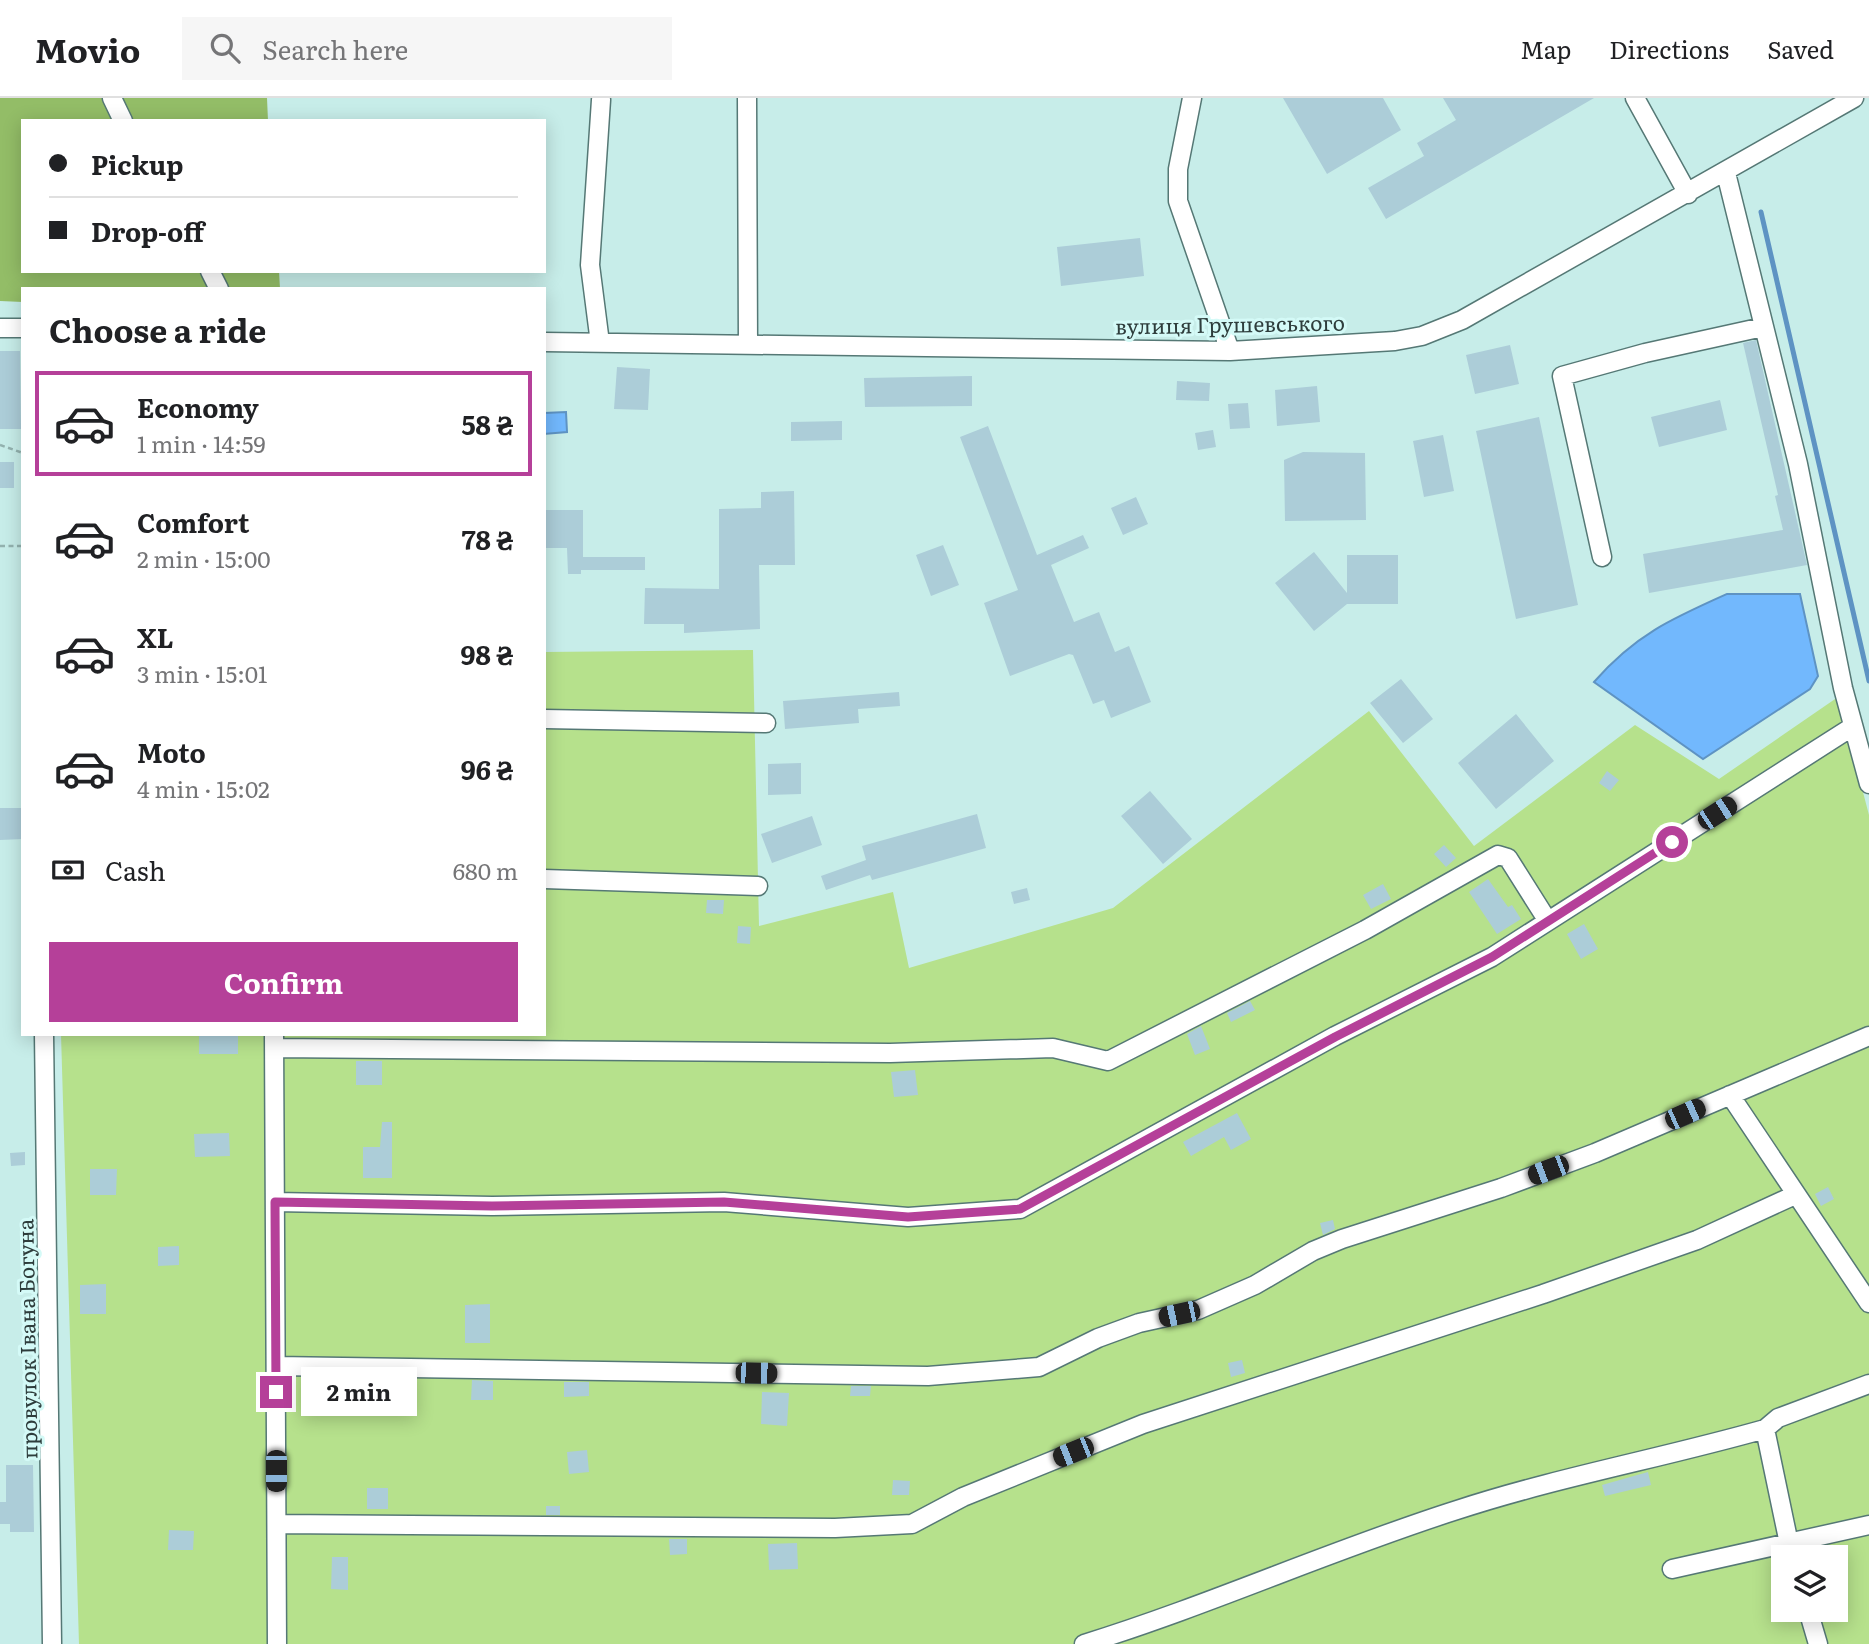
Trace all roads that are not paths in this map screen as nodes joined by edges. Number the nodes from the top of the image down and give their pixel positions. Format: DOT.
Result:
graph roads {
  1 [pos="112,98"];
  2 [pos="747,98"];
  3 [pos="1192,98"];
  4 [pos="1635,98"];
  5 [pos="1854,98"];
  6 [pos="601,100"];
  7 [pos="122,119"];
  8 [pos="1726,173"];
  9 [pos="1688,194"];
  10 [pos="1763,327"];
  11 [pos="0,328"];
  12 [pos="21,328"];
  13 [pos="546,342"];
  14 [pos="600,343"];
  15 [pos="748,345"];
  16 [pos="1230,351"];
  17 [pos="1602,557"];
  18 [pos="546,719"];
  19 [pos="766,723"];
  20 [pos="1852,727"];
  21 [pos="1869,784"];
  22 [pos="546,879"];
  23 [pos="758,886"];
  24 [pos="1544,915"];
  25 [pos="44,1036"];
  26 [pos="1869,1037"];
  27 [pos="274,1041"];
  28 [pos="1730,1095"];
  29 [pos="1795,1195"];
  30 [pos="275,1202"];
  31 [pos="1869,1303"];
  32 [pos="276,1366"];
  33 [pos="1869,1384"];
  34 [pos="1765,1429"];
  35 [pos="277,1524"];
  36 [pos="1869,1525"];
  37 [pos="1789,1545"];
  38 [pos="1808,1545"];
  39 [pos="1771,1554"];
  40 [pos="1672,1569"];
  41 [pos="1812,1622"];
  42 [pos="52,1644"];
  43 [pos="277,1644"];
  44 [pos="1084,1644"];
  45 [pos="1818,1644"];
  1 -- 7 [label="street"];
  2 -- 15 [label="street"];
  3 -- 16 [label="street"];
  4 -- 9 [label="street"];
  5 -- 8 [label="street, вулиця Грушевського"];
  6 -- 14 [label="street"];
  8 -- 9 [label="street, вулиця Грушевського"];
  8 -- 10 [label="street"];
  9 -- 16 [label="street, вулиця Грушевського"];
  10 -- 17 [label="street"];
  10 -- 20 [label="street"];
  11 -- 12 [label="street"];
  13 -- 14 [label="street, вулиця Грушевського"];
  14 -- 15 [label="street, вулиця Грушевського"];
  15 -- 16 [label="street, вулиця Грушевського"];
  18 -- 19 [label="street"];
  20 -- 21 [label="street"];
  20 -- 30 [label="street"];
  22 -- 23 [label="street"];
  24 -- 27 [label="street"];
  25 -- 42 [label="street, провулок Івана Богуна"];
  26 -- 28 [label="street"];
  27 -- 30 [label="street"];
  28 -- 29 [label="street"];
  28 -- 32 [label="street"];
  29 -- 31 [label="street"];
  29 -- 35 [label="street"];
  30 -- 32 [label="street"];
  32 -- 35 [label="street"];
  33 -- 34 [label="street"];
  34 -- 37 [label="street"];
  34 -- 44 [label="street"];
  35 -- 43 [label="street"];
  36 -- 38 [label="street"];
  39 -- 40 [label="street"];
  41 -- 45 [label="street"];
}
